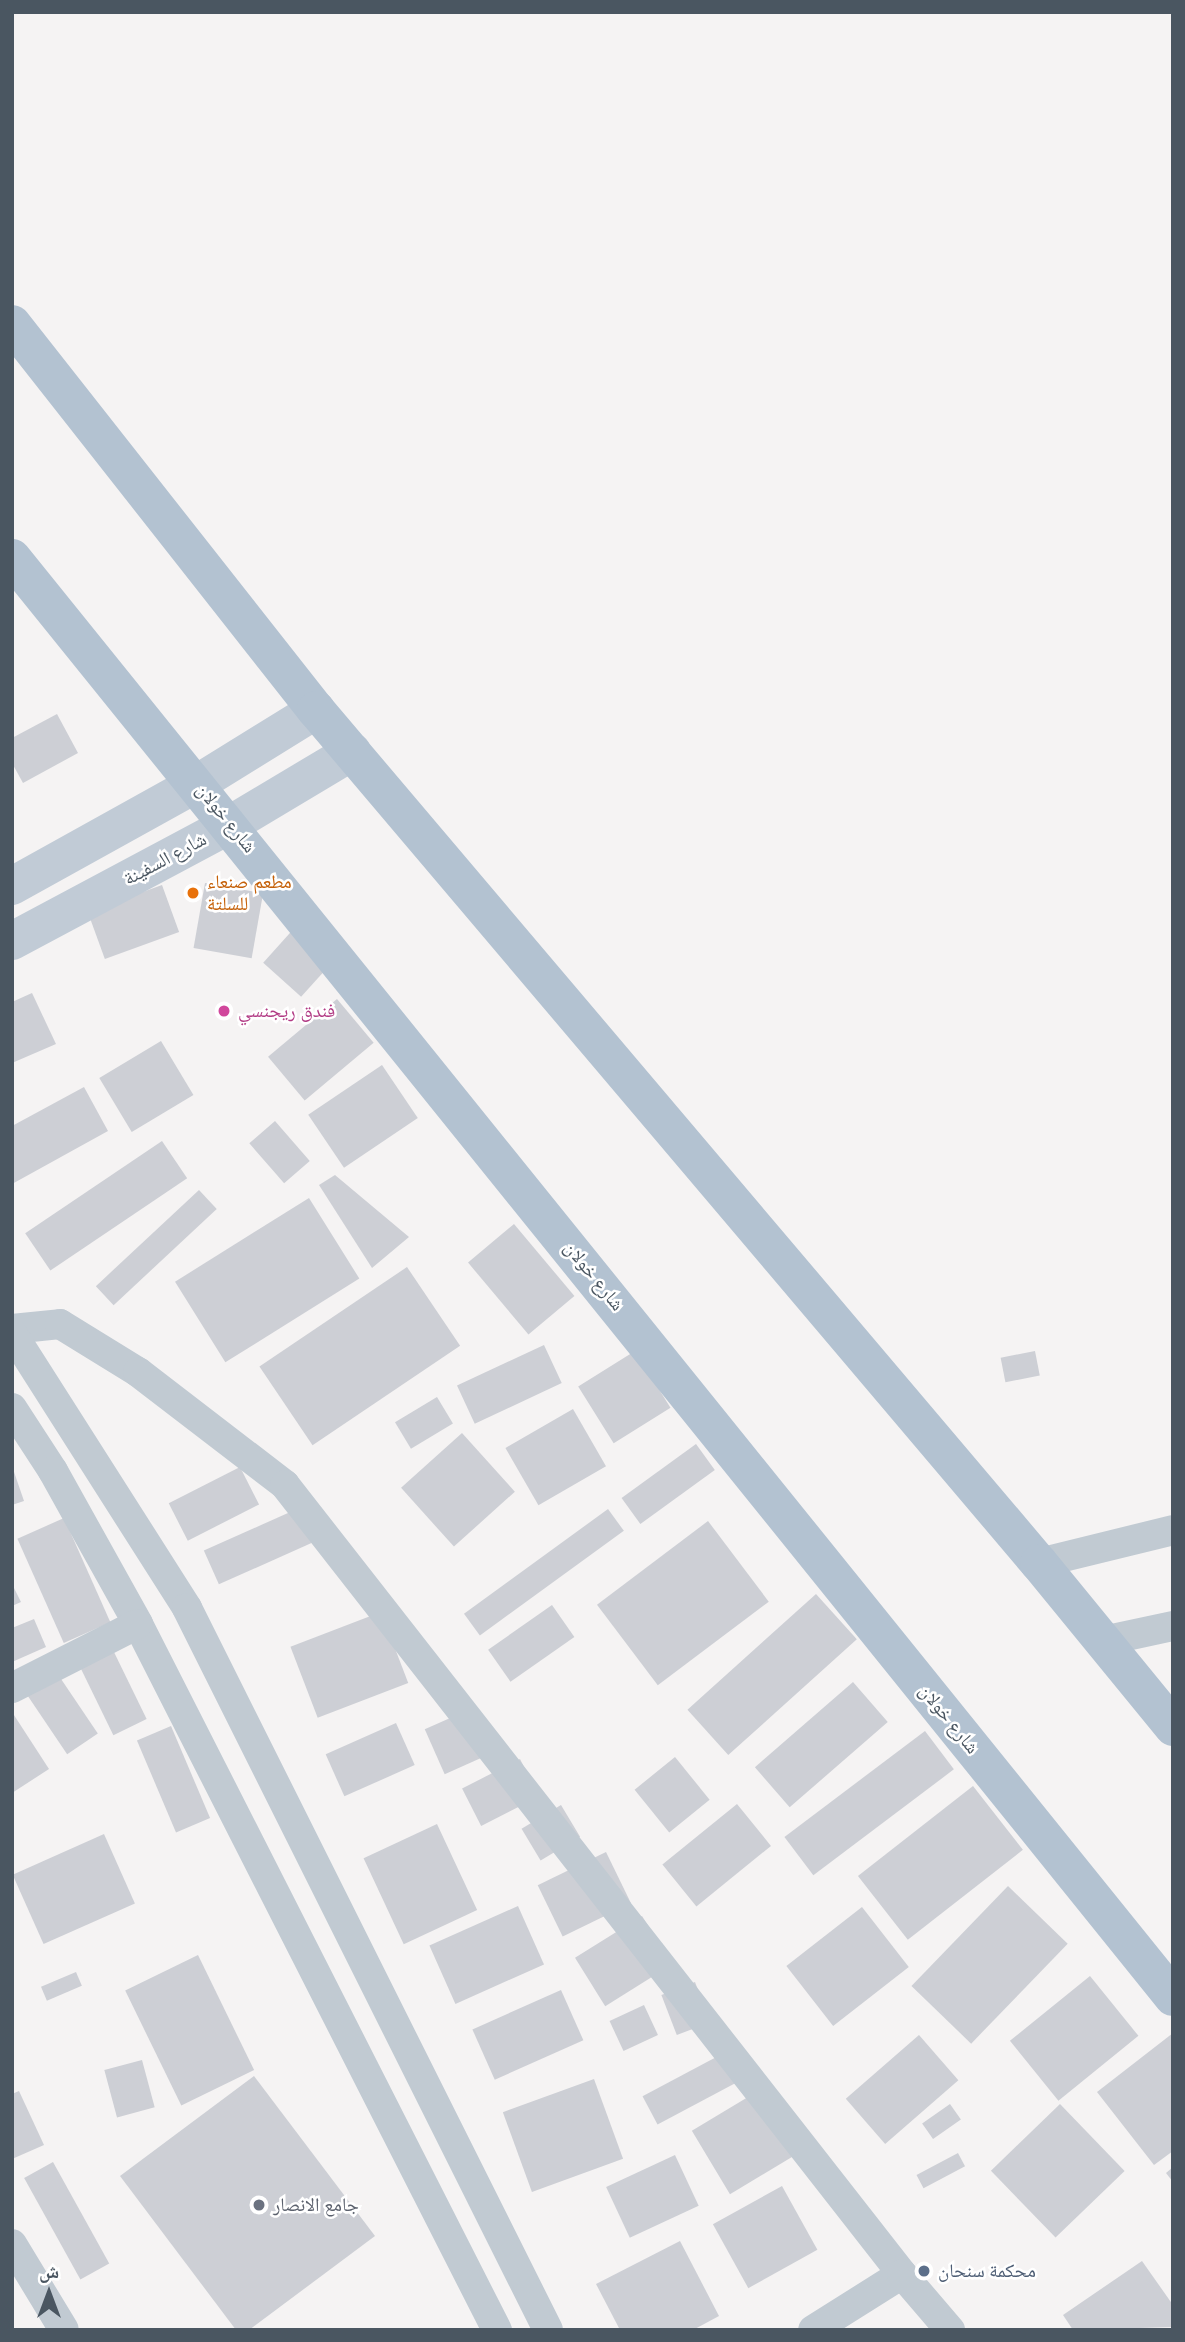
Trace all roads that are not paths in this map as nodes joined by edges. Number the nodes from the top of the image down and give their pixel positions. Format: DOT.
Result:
graph roads {
  1 [pos="12,324"];
  2 [pos="12,558"];
  3 [pos="316,710"];
  4 [pos="352,751"];
  5 [pos="198,783"];
  6 [pos="231,824"];
  7 [pos="12,886"];
  8 [pos="12,941"];
  9 [pos="12,1331"];
  10 [pos="12,1408"];
  11 [pos="1173,1530"];
  12 [pos="1039,1563"];
  13 [pos="138,1624"];
  14 [pos="1173,1626"];
  15 [pos="1103,1641"];
  16 [pos="12,1688"];
  17 [pos="1173,1727"];
  18 [pos="1173,1997"];
  19 [pos="12,2244"];
  20 [pos="902,2274"];
  21 [pos="64,2330"];
  22 [pos="497,2330"];
  23 [pos="548,2330"];
  24 [pos="813,2330"];
  25 [pos="950,2330"];
  1 -- 3 [label="main road"];
  2 -- 5 [label="main road, شارع خولان"];
  3 -- 4 [label="main road"];
  3 -- 5 [label="street"];
  4 -- 6 [label="street, شارع السفينة"];
  4 -- 12 [label="main road"];
  5 -- 6 [label="main road, شارع خولان"];
  5 -- 7 [label="street"];
  6 -- 8 [label="street, شارع السفينة"];
  6 -- 18 [label="main road, شارع خولان"];
  9 -- 20 [label="street"];
  9 -- 23 [label="street"];
  10 -- 13 [label="street"];
  11 -- 12 [label="street"];
  12 -- 15 [label="main road"];
  13 -- 16 [label="street"];
  13 -- 22 [label="street"];
  14 -- 15 [label="street"];
  15 -- 17 [label="main road"];
  19 -- 21 [label="street"];
  20 -- 24 [label="street"];
  20 -- 25 [label="street"];
}
